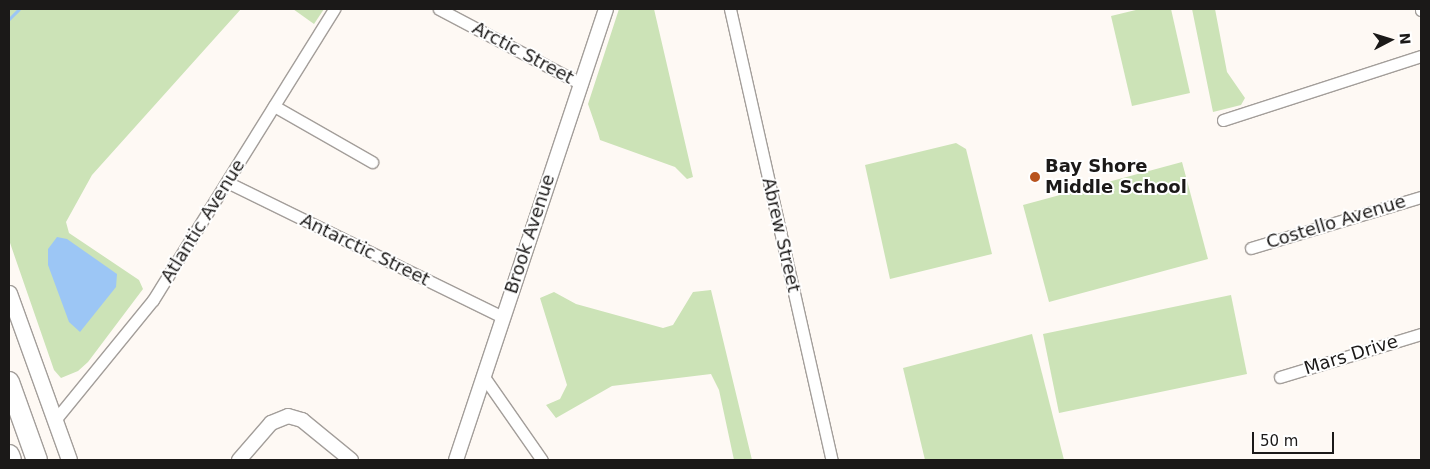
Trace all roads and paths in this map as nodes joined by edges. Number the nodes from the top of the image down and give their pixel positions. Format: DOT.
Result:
graph roads {
  1 [pos="334,9"];
  2 [pos="439,9"];
  3 [pos="606,9"];
  4 [pos="730,9"];
  5 [pos="1421,56"];
  6 [pos="581,84"];
  7 [pos="274,106"];
  8 [pos="1223,120"];
  9 [pos="372,162"];
  10 [pos="227,182"];
  11 [pos="1421,197"];
  12 [pos="1251,248"];
  13 [pos="9,293"];
  14 [pos="503,317"];
  15 [pos="1421,334"];
  16 [pos="484,377"];
  17 [pos="1280,377"];
  18 [pos="9,382"];
  19 [pos="55,420"];
  20 [pos="24,426"];
  21 [pos="9,455"];
  22 [pos="11,460"];
  23 [pos="37,460"];
  24 [pos="42,460"];
  25 [pos="69,460"];
  26 [pos="239,460"];
  27 [pos="351,460"];
  28 [pos="456,460"];
  29 [pos="542,460"];
  30 [pos="832,460"];
  1 -- 7 [label="street, Atlantic Avenue"];
  2 -- 6 [label="street, Arctic Street"];
  3 -- 6 [label="street, Brook Avenue"];
  4 -- 30 [label="street, Abrew Street"];
  5 -- 8 [label="street"];
  6 -- 14 [label="street, Brook Avenue"];
  7 -- 9 [label="street"];
  7 -- 10 [label="street, Atlantic Avenue"];
  10 -- 14 [label="street, Antarctic Street"];
  10 -- 19 [label="street, Atlantic Avenue"];
  11 -- 12 [label="street, Costello Avenue"];
  13 -- 19 [label="main road"];
  14 -- 16 [label="street, Brook Avenue"];
  15 -- 17 [label="street, Mars Drive"];
  16 -- 28 [label="street, Brook Avenue"];
  16 -- 29 [label="street"];
  18 -- 20 [label="highway"];
  19 -- 25 [label="main road"];
  20 -- 23 [label="highway"];
  20 -- 24 [label="highway"];
  21 -- 22 [label="highway"];
  26 -- 27 [label="street"];
}
